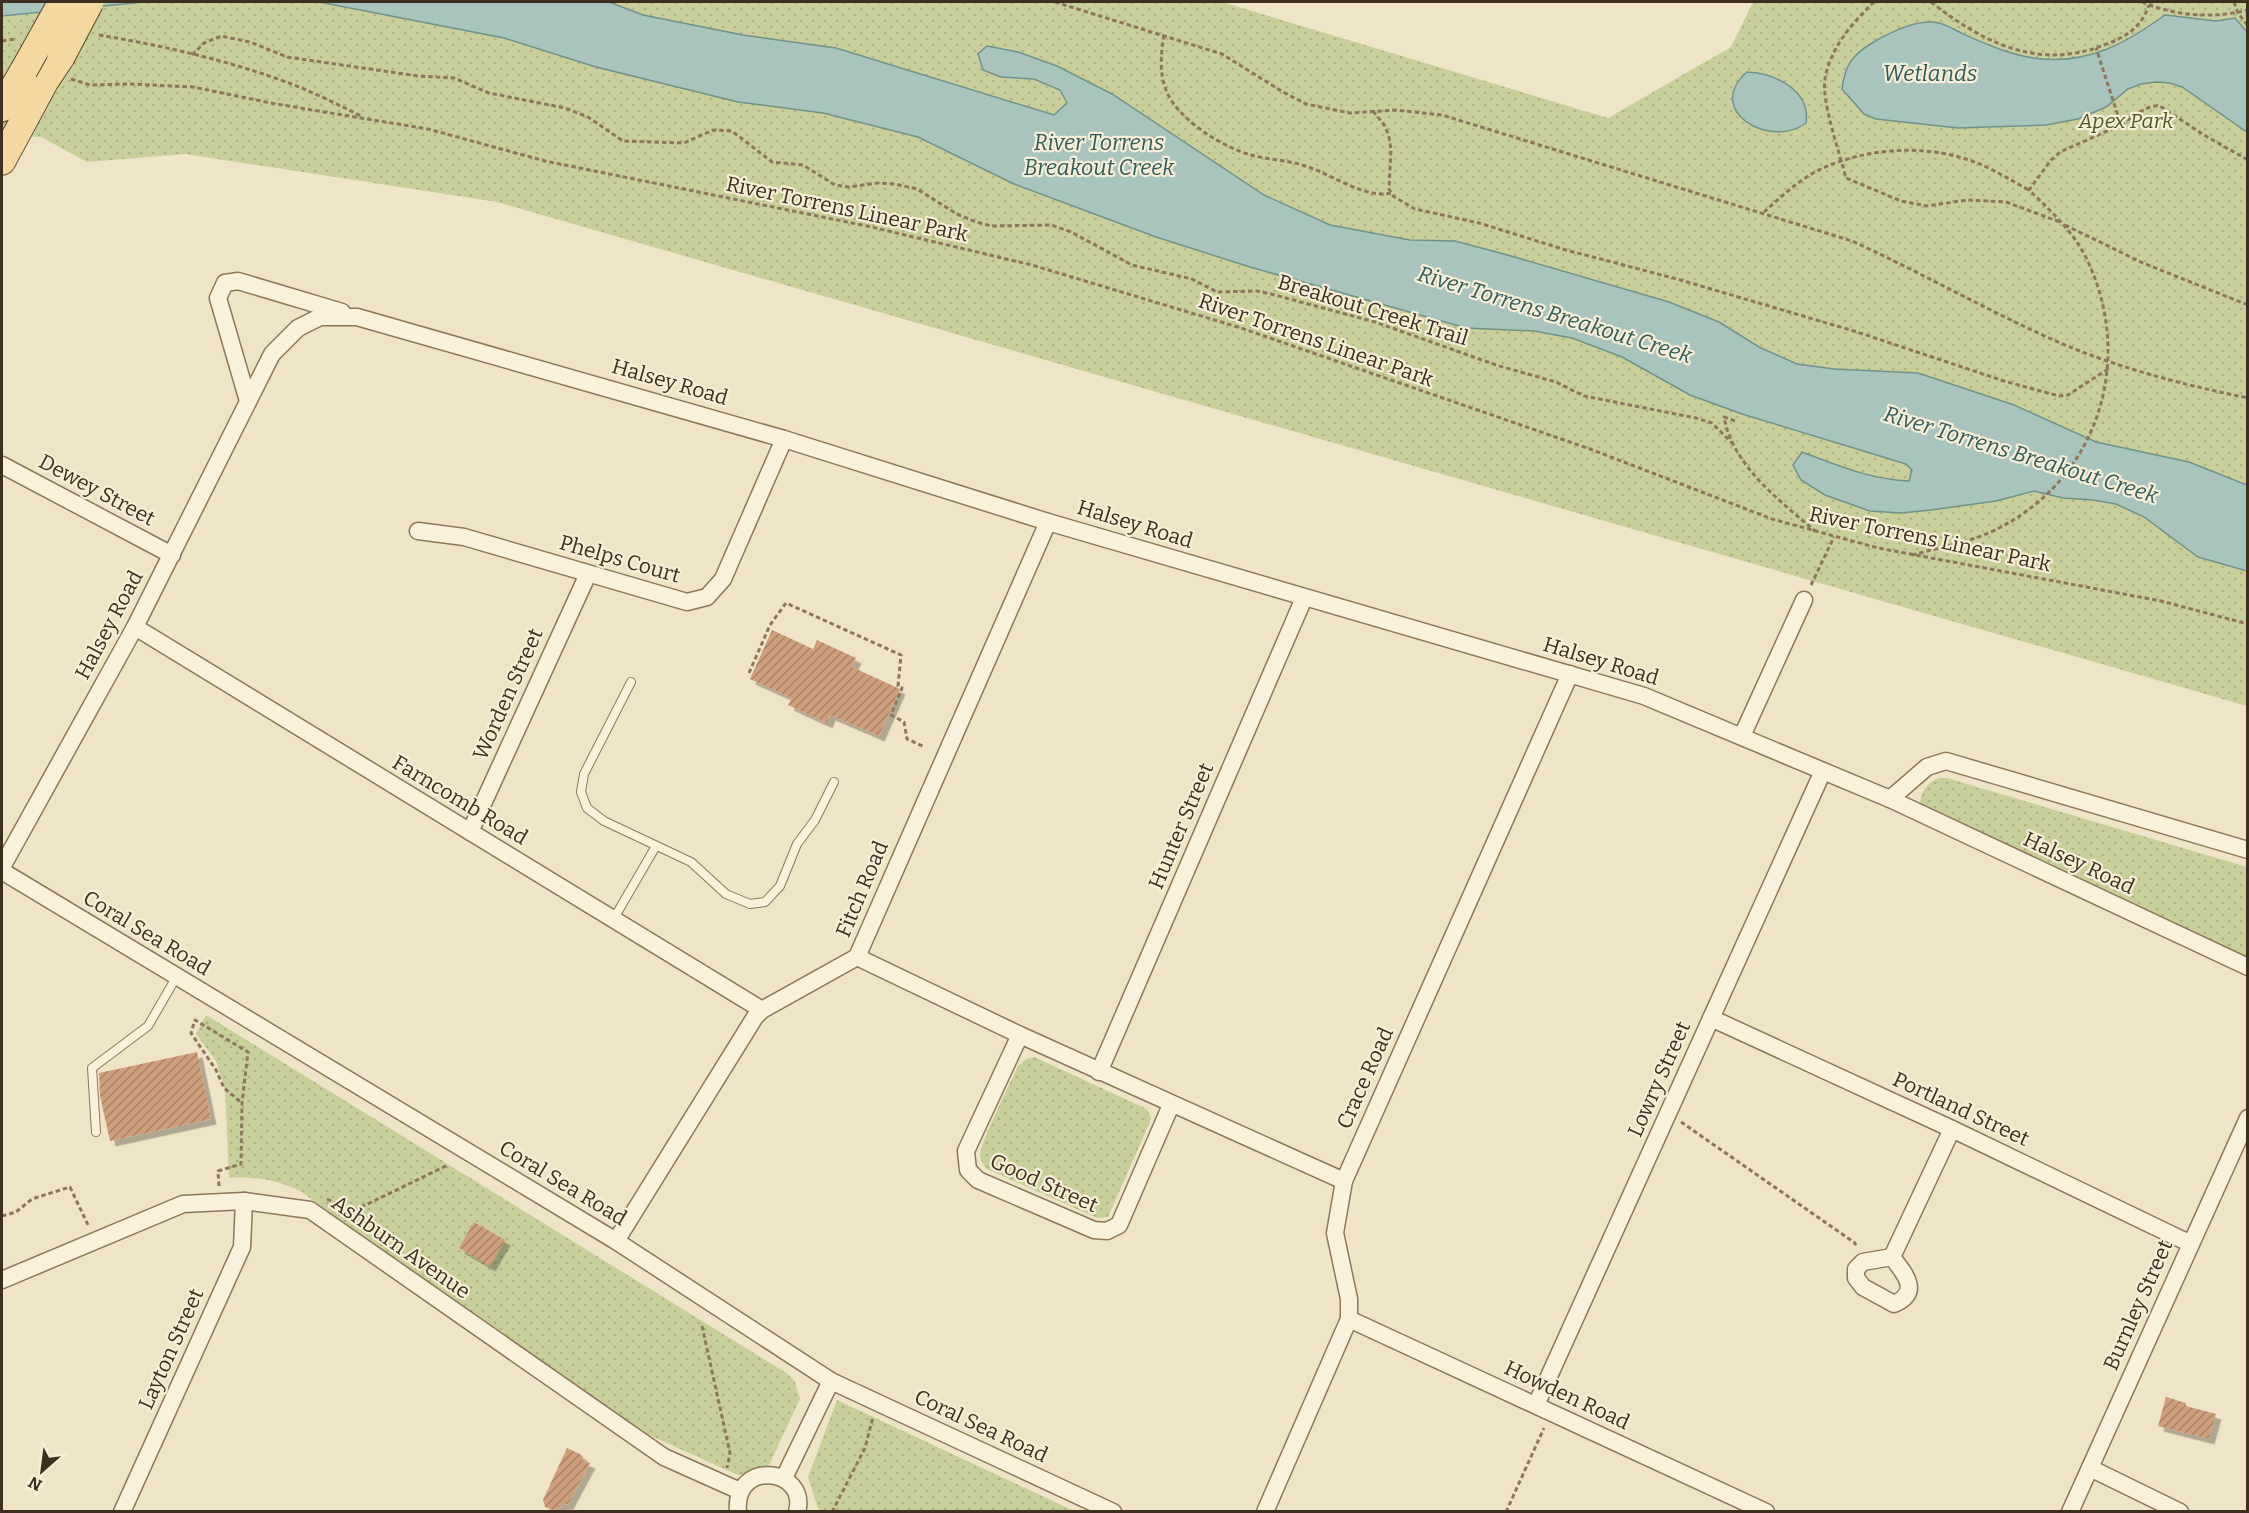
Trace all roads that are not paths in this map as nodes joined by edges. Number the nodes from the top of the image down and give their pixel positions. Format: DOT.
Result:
graph roads {
  1 [pos="63,2"];
  2 [pos="90,2"];
  3 [pos="2,108"];
  4 [pos="2,161"];
  5 [pos="357,317"];
  6 [pos="248,401"];
  7 [pos="784,439"];
  8 [pos="2,465"];
  9 [pos="1048,522"];
  10 [pos="418,531"];
  11 [pos="172,555"];
  12 [pos="588,574"];
  13 [pos="1304,598"];
  14 [pos="1804,600"];
  15 [pos="135,627"];
  16 [pos="1569,674"];
  17 [pos="631,682"];
  18 [pos="1742,736"];
  19 [pos="1823,771"];
  20 [pos="834,782"];
  21 [pos="1890,799"];
  22 [pos="470,832"];
  23 [pos="656,846"];
  24 [pos="2247,850"];
  25 [pos="2,869"];
  26 [pos="614,920"];
  27 [pos="857,957"];
  28 [pos="2247,967"];
  29 [pos="177,976"];
  30 [pos="762,1010"];
  31 [pos="1711,1018"];
  32 [pos="1020,1035"];
  33 [pos="1099,1072"];
  34 [pos="1171,1105"];
  35 [pos="2247,1118"];
  36 [pos="1952,1129"];
  37 [pos="96,1132"];
  38 [pos="1344,1181"];
  39 [pos="244,1201"];
  40 [pos="616,1241"];
  41 [pos="2191,1244"];
  42 [pos="1892,1257"];
  43 [pos="2,1280"];
  44 [pos="1349,1319"];
  45 [pos="831,1381"];
  46 [pos="1544,1409"];
  47 [pos="2090,1468"];
  48 [pos="784,1478"];
  49 [pos="740,1491"];
  50 [pos="122,1512"];
  51 [pos="738,1512"];
  52 [pos="797,1512"];
  53 [pos="1113,1512"];
  54 [pos="1265,1512"];
  55 [pos="1766,1512"];
  56 [pos="2070,1512"];
  57 [pos="2180,1512"];
  1 -- 3 [label="main road, bridge"];
  2 -- 4 [label="main road, bridge"];
  5 -- 6 [label="street, Halsey Road"];
  5 -- 6 [label="street, Halsey Road"];
  5 -- 7 [label="street, Halsey Road"];
  6 -- 11 [label="street, Halsey Road"];
  7 -- 9 [label="street, Halsey Road"];
  7 -- 12 [label="street, Phelps Court"];
  8 -- 11 [label="street, Dewey Street"];
  9 -- 13 [label="street, Halsey Road"];
  9 -- 27 [label="street, Fitch Road"];
  10 -- 12 [label="street, Phelps Court"];
  11 -- 15 [label="street, Halsey Road"];
  12 -- 22 [label="street, Worden Street"];
  13 -- 16 [label="street, Halsey Road"];
  13 -- 33 [label="street, Hunter Street"];
  14 -- 18 [label="street"];
  15 -- 22 [label="street, Farncomb Road"];
  15 -- 25 [label="street, Halsey Road"];
  16 -- 18 [label="street, Halsey Road"];
  16 -- 38 [label="street, Crace Road"];
  17 -- 23 [label="lane"];
  18 -- 19 [label="street, Halsey Road"];
  19 -- 21 [label="street, Halsey Road"];
  19 -- 31 [label="street, Lowry Street"];
  20 -- 23 [label="lane"];
  21 -- 24 [label="street"];
  21 -- 28 [label="street, Halsey Road"];
  22 -- 26 [label="street, Farncomb Road"];
  23 -- 26 [label="lane"];
  25 -- 29 [label="street, Coral Sea Road"];
  26 -- 30 [label="street, Farncomb Road"];
  27 -- 30 [label="street, Fitch Road"];
  27 -- 32 [label="street"];
  29 -- 37 [label="lane"];
  29 -- 40 [label="street, Coral Sea Road"];
  30 -- 40 [label="street, Fitch Road"];
  31 -- 36 [label="street, Portland Street"];
  31 -- 46 [label="street, Lowry Street"];
  32 -- 33 [label="street"];
  32 -- 34 [label="street, Good Street"];
  33 -- 34 [label="street"];
  34 -- 38 [label="street"];
  35 -- 41 [label="street, Burnley Street"];
  36 -- 41 [label="street, Portland Street"];
  36 -- 42 [label="street"];
  38 -- 44 [label="street, Crace Road"];
  39 -- 43 [label="street, Ashburn Avenue"];
  39 -- 49 [label="street, Ashburn Avenue"];
  39 -- 50 [label="street, Layton Street"];
  40 -- 45 [label="street, Coral Sea Road"];
  41 -- 47 [label="street, Burnley Street"];
  42 -- 42 [label="street"];
  44 -- 46 [label="street, Howden Road"];
  44 -- 54 [label="street, Crace Road"];
  45 -- 48 [label="street"];
  45 -- 53 [label="street, Coral Sea Road"];
  46 -- 55 [label="street, Howden Road"];
  47 -- 56 [label="street, Burnley Street"];
  47 -- 57 [label="street"];
  48 -- 49 [label="street"];
  48 -- 52 [label="street"];
  49 -- 51 [label="street"];
}
